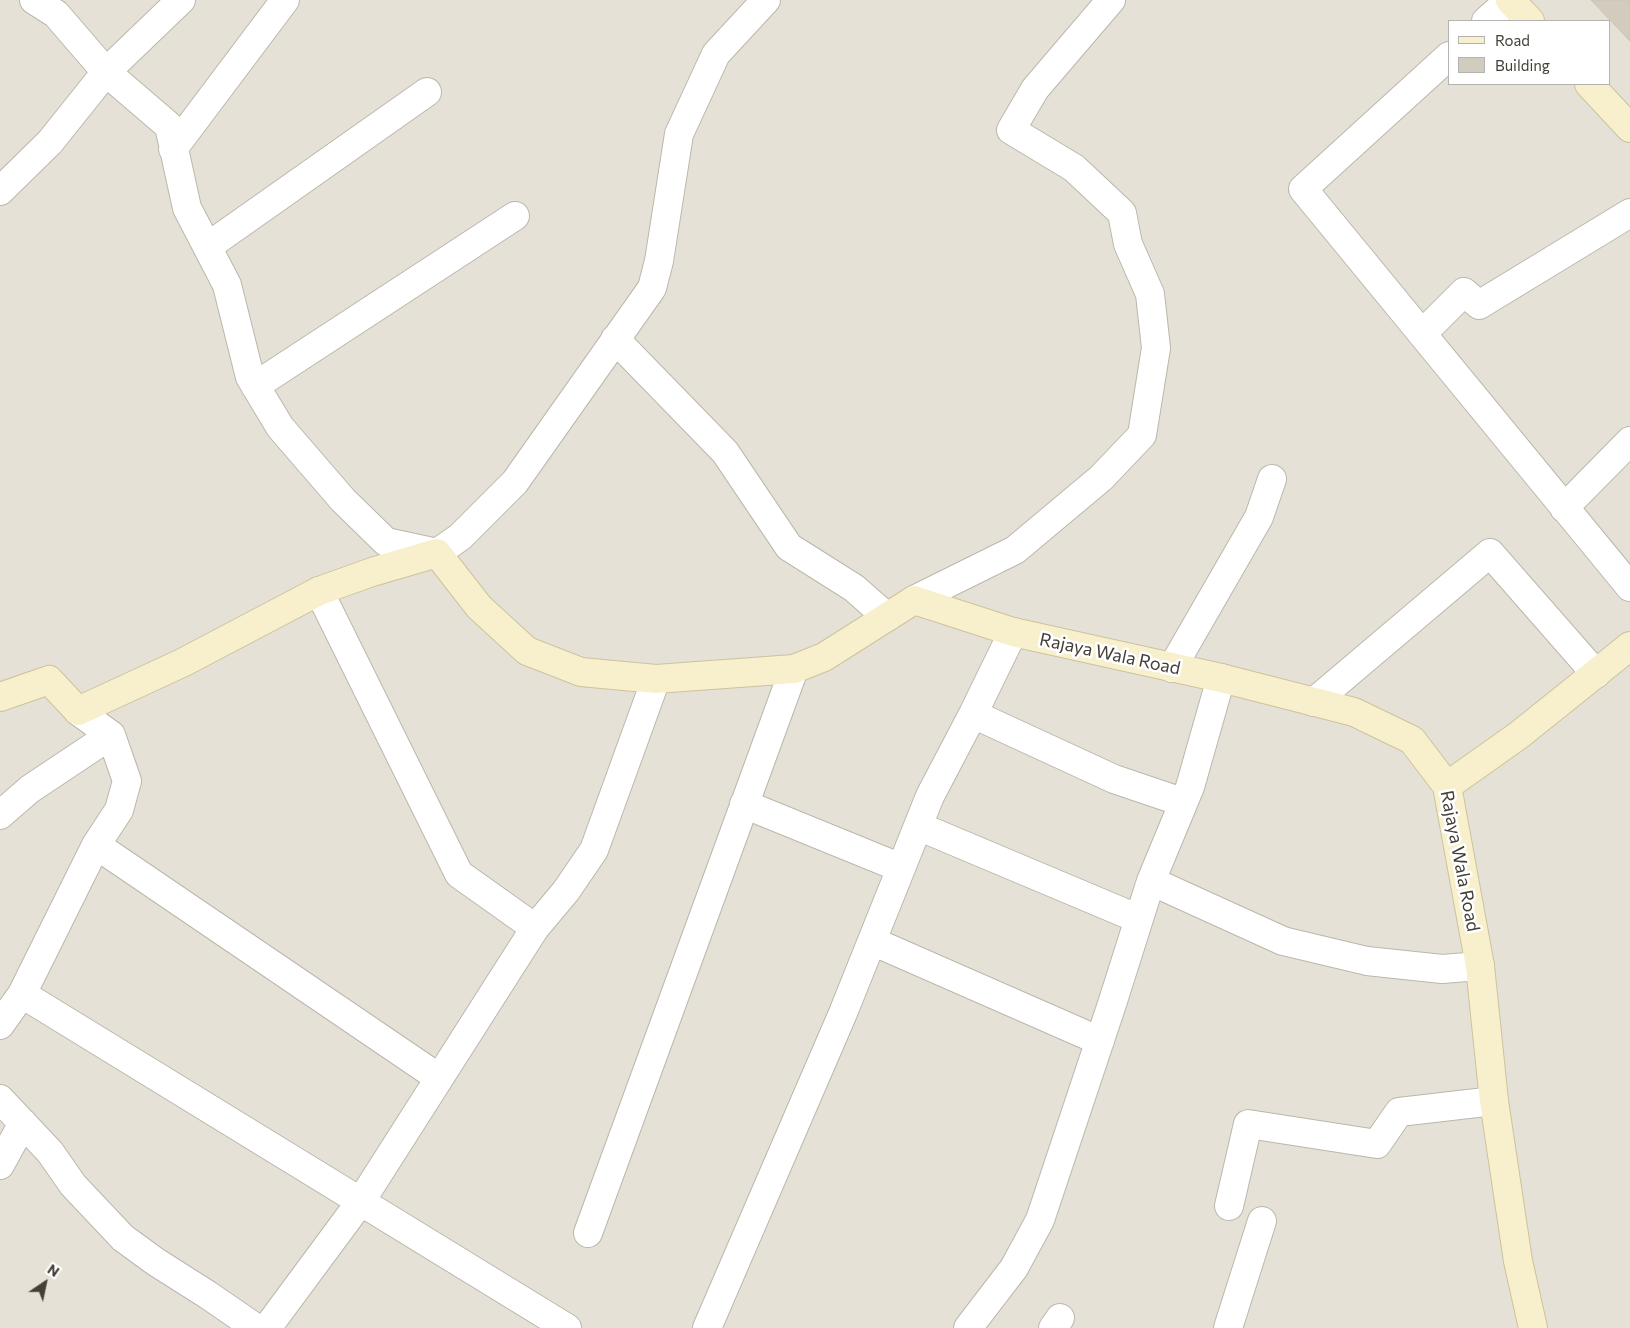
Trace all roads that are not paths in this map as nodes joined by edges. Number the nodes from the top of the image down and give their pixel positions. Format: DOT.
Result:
graph roads {
  1 [pos="34,0"];
  2 [pos="181,0"];
  3 [pos="285,0"];
  4 [pos="766,0"];
  5 [pos="1110,0"];
  6 [pos="1510,0"];
  7 [pos="1487,20"];
  8 [pos="1529,20"];
  9 [pos="1448,57"];
  10 [pos="106,72"];
  11 [pos="1590,85"];
  12 [pos="426,92"];
  13 [pos="1630,128"];
  14 [pos="174,149"];
  15 [pos="0,191"];
  16 [pos="1630,213"];
  17 [pos="515,216"];
  18 [pos="207,247"];
  19 [pos="1422,334"];
  20 [pos="615,339"];
  21 [pos="256,386"];
  22 [pos="1630,441"];
  23 [pos="1272,479"];
  24 [pos="1564,508"];
  25 [pos="437,553"];
  26 [pos="1630,587"];
  27 [pos="319,591"];
  28 [pos="914,600"];
  29 [pos="887,617"];
  30 [pos="1013,632"];
  31 [pos="1630,646"];
  32 [pos="794,668"];
  33 [pos="1172,668"];
  34 [pos="1596,674"];
  35 [pos="1221,678"];
  36 [pos="656,679"];
  37 [pos="0,697"];
  38 [pos="1314,702"];
  39 [pos="78,711"];
  40 [pos="973,714"];
  41 [pos="111,735"];
  42 [pos="1447,786"];
  43 [pos="1182,802"];
  44 [pos="744,804"];
  45 [pos="0,815"];
  46 [pos="918,826"];
  47 [pos="96,845"];
  48 [pos="901,868"];
  49 [pos="1151,881"];
  50 [pos="1139,919"];
  51 [pos="535,928"];
  52 [pos="872,942"];
  53 [pos="1480,966"];
  54 [pos="22,994"];
  55 [pos="0,1025"];
  56 [pos="1100,1041"];
  57 [pos="439,1078"];
  58 [pos="0,1099"];
  59 [pos="1494,1101"];
  60 [pos="22,1123"];
  61 [pos="0,1164"];
  62 [pos="361,1201"];
  63 [pos="1229,1206"];
  64 [pos="1262,1221"];
  65 [pos="588,1233"];
  66 [pos="256,1328"];
  67 [pos="267,1328"];
  68 [pos="567,1328"];
  69 [pos="707,1328"];
  70 [pos="968,1328"];
  71 [pos="1228,1328"];
  72 [pos="1533,1328"];
  1 -- 10 [label="street"];
  2 -- 10 [label="street"];
  3 -- 14 [label="street"];
  4 -- 20 [label="street"];
  5 -- 28 [label="street"];
  6 -- 7 [label="street"];
  6 -- 8 [label="street"];
  9 -- 19 [label="street"];
  10 -- 14 [label="street"];
  10 -- 15 [label="street"];
  11 -- 13 [label="street"];
  12 -- 18 [label="street"];
  14 -- 18 [label="street"];
  16 -- 19 [label="street"];
  17 -- 21 [label="street"];
  18 -- 21 [label="street"];
  19 -- 24 [label="street"];
  20 -- 25 [label="street"];
  20 -- 29 [label="street"];
  21 -- 25 [label="street"];
  22 -- 24 [label="street"];
  23 -- 33 [label="street"];
  24 -- 26 [label="street"];
  25 -- 27 [label="street"];
  25 -- 36 [label="street"];
  27 -- 39 [label="street"];
  27 -- 51 [label="street"];
  28 -- 29 [label="street"];
  28 -- 30 [label="street, Rajaya Wala Road"];
  29 -- 32 [label="street"];
  30 -- 33 [label="street, Rajaya Wala Road"];
  30 -- 40 [label="street"];
  31 -- 34 [label="street"];
  32 -- 36 [label="street"];
  32 -- 44 [label="street"];
  33 -- 35 [label="street, Rajaya Wala Road"];
  34 -- 38 [label="street"];
  34 -- 42 [label="street"];
  35 -- 38 [label="street, Rajaya Wala Road"];
  35 -- 43 [label="street"];
  36 -- 51 [label="street"];
  37 -- 39 [label="street"];
  38 -- 42 [label="street, Rajaya Wala Road"];
  39 -- 41 [label="street"];
  40 -- 43 [label="street"];
  40 -- 46 [label="street"];
  41 -- 45 [label="street"];
  41 -- 47 [label="street"];
  42 -- 53 [label="street, Rajaya Wala Road"];
  43 -- 49 [label="street"];
  44 -- 48 [label="street"];
  44 -- 65 [label="street"];
  46 -- 48 [label="street"];
  46 -- 50 [label="street"];
  47 -- 54 [label="street"];
  47 -- 57 [label="street"];
  48 -- 52 [label="street"];
  49 -- 50 [label="street"];
  49 -- 53 [label="street"];
  50 -- 56 [label="street"];
  51 -- 57 [label="street"];
  52 -- 56 [label="street"];
  52 -- 69 [label="street"];
  53 -- 59 [label="street, Rajaya Wala Road"];
  54 -- 55 [label="street"];
  54 -- 62 [label="street"];
  56 -- 70 [label="street"];
  57 -- 62 [label="street"];
  58 -- 60 [label="street"];
  59 -- 63 [label="street"];
  59 -- 72 [label="street, Rajaya Wala Road"];
  60 -- 61 [label="street"];
  60 -- 66 [label="street"];
  62 -- 67 [label="street"];
  62 -- 68 [label="street"];
  64 -- 71 [label="street"];
}
